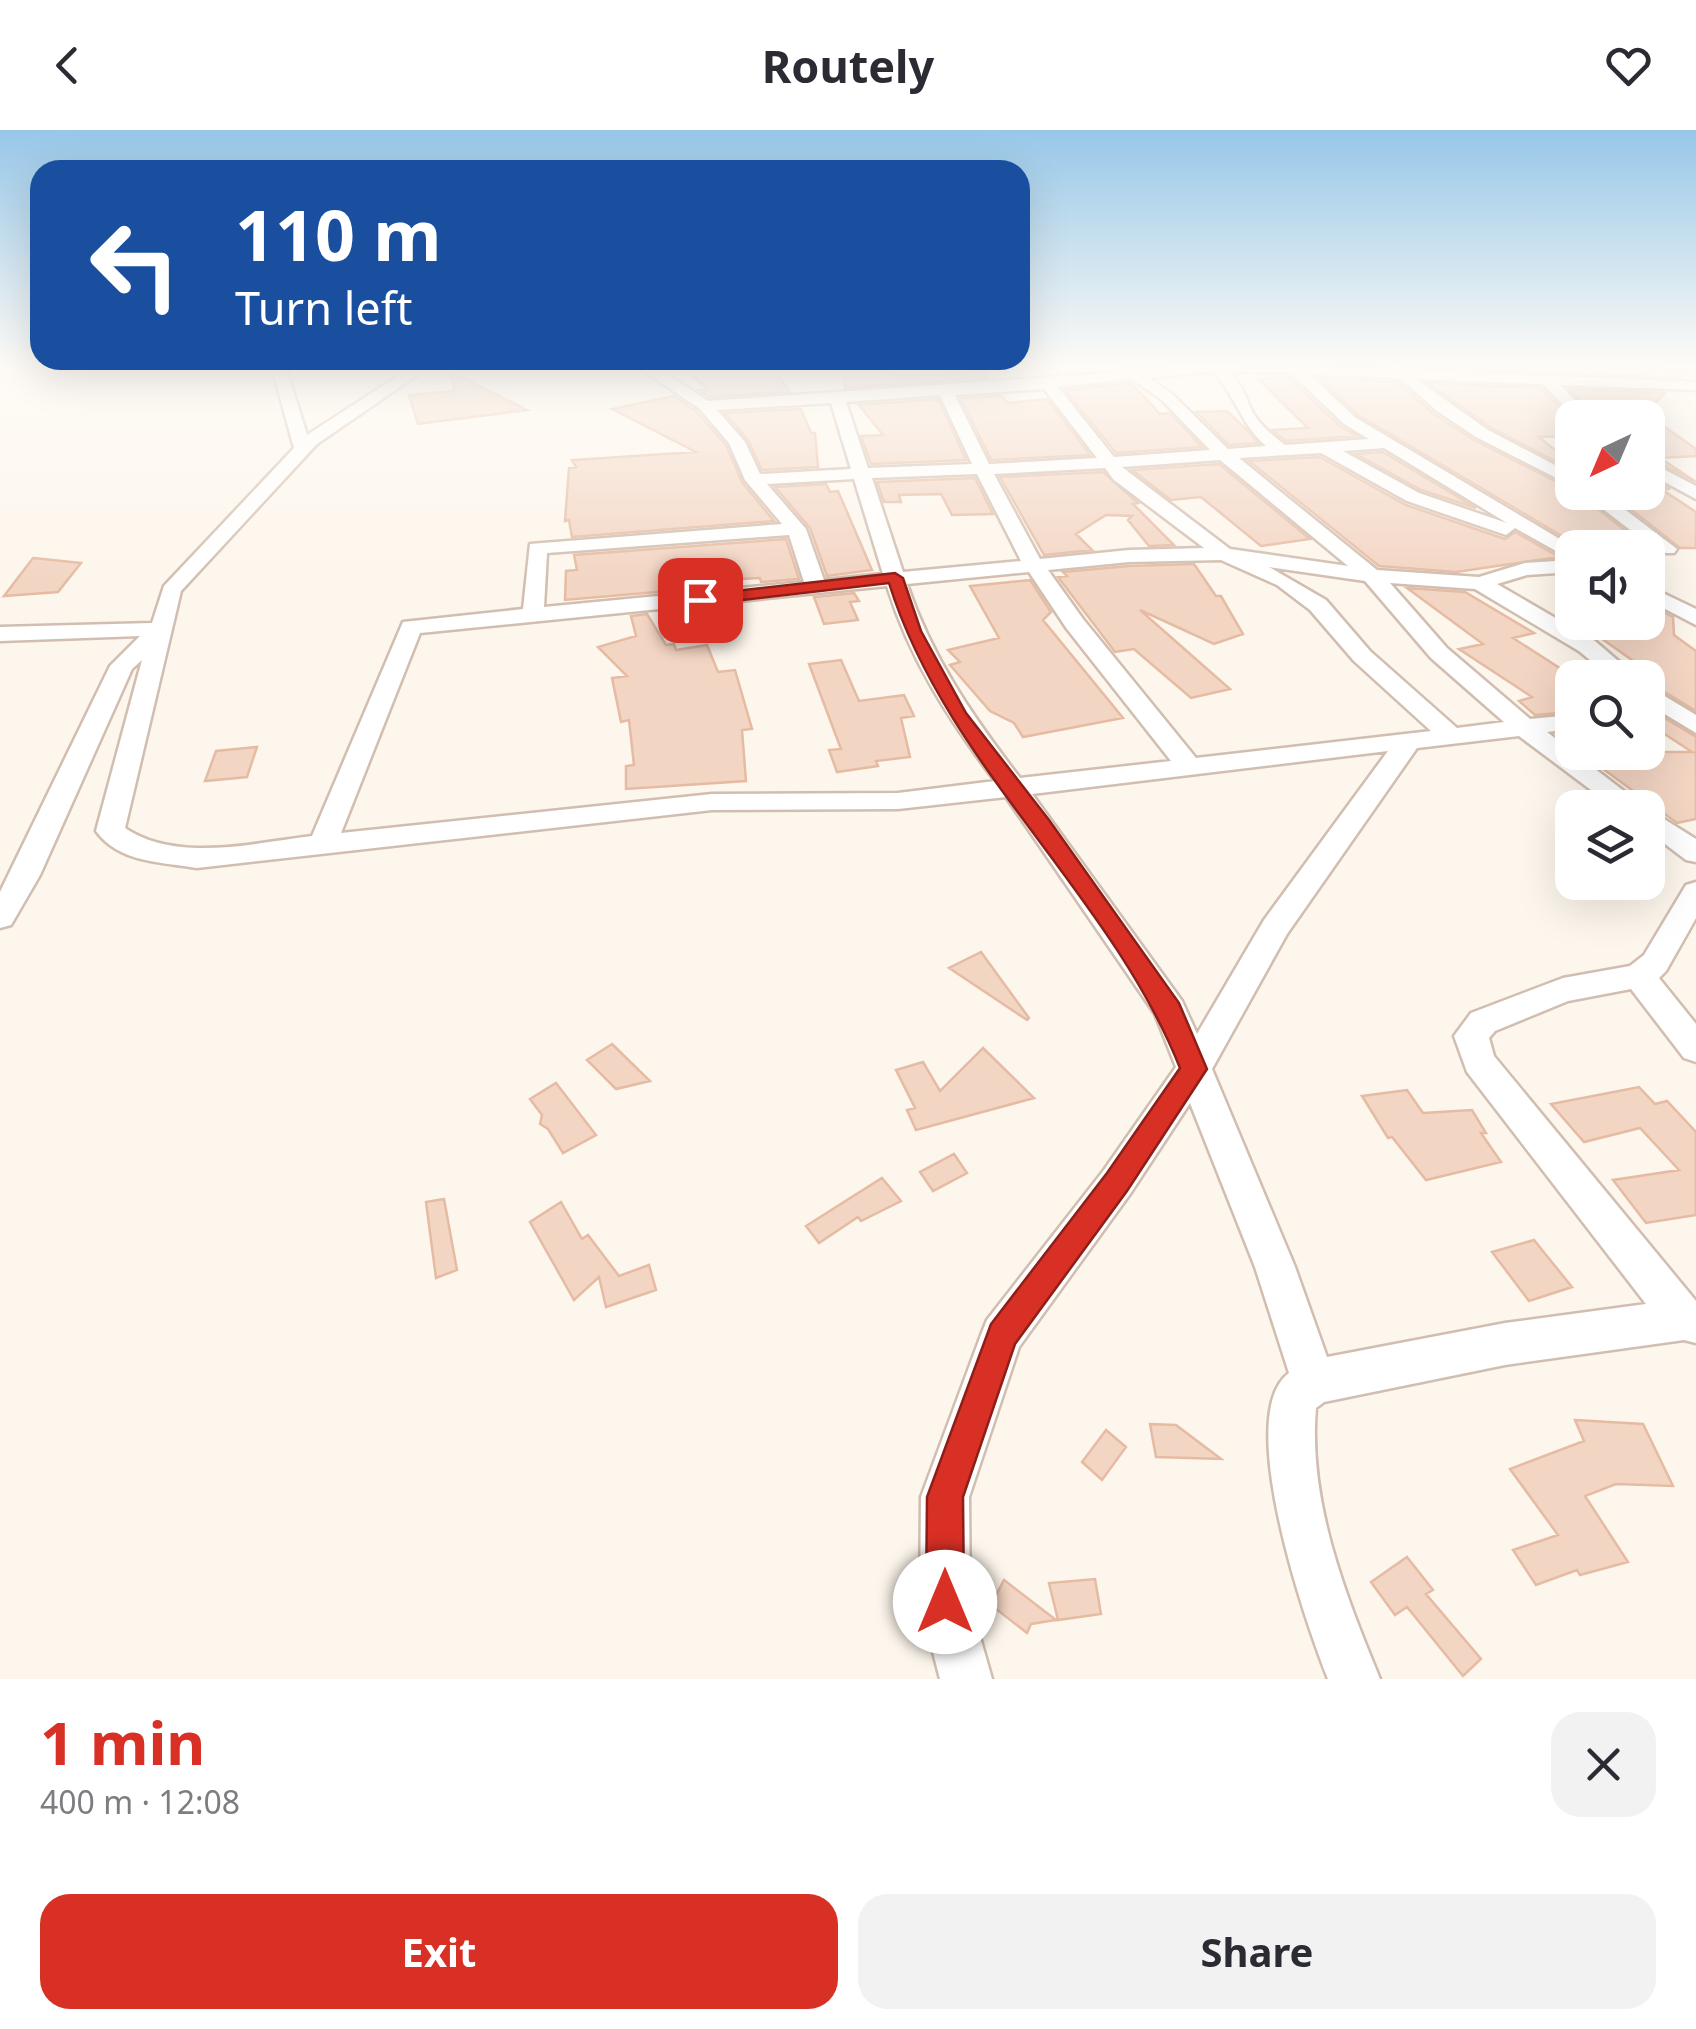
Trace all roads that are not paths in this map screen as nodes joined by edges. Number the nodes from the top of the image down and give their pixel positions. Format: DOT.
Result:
graph roads {
  1 [pos="300,437"];
  2 [pos="316,437"];
  3 [pos="734,437"];
  4 [pos="849,437"];
  5 [pos="968,437"];
  6 [pos="1089,437"];
  7 [pos="1207,437"];
  8 [pos="1265,437"];
  9 [pos="1377,437"];
  10 [pos="1488,437"];
  11 [pos="1386,443"];
  12 [pos="1322,446"];
  13 [pos="303,449"];
  14 [pos="1278,449"];
  15 [pos="1224,455"];
  16 [pos="1108,462"];
  17 [pos="983,468"];
  18 [pos="1555,473"];
  19 [pos="860,474"];
  20 [pos="1665,476"];
  21 [pos="754,480"];
  22 [pos="1696,494"];
  23 [pos="1614,510"];
  24 [pos="796,529"];
  25 [pos="1640,530"];
  26 [pos="1548,541"];
  27 [pos="1555,545"];
  28 [pos="1224,554"];
  29 [pos="1035,566"];
  30 [pos="1555,567"];
  31 [pos="1372,576"];
  32 [pos="895,578"];
  33 [pos="1480,583"];
  34 [pos="817,588"];
  35 [pos="1665,601"];
  36 [pos="533,614"];
  37 [pos="1696,618"];
  38 [pos="161,629"];
  39 [pos="0,634"];
  40 [pos="1604,660"];
  41 [pos="1696,700"];
  42 [pos="1665,701"];
  43 [pos="1665,709"];
  44 [pos="1555,725"];
  45 [pos="1696,726"];
  46 [pos="1526,729"];
  47 [pos="1454,738"];
  48 [pos="1408,742"];
  49 [pos="1189,766"];
  50 [pos="1012,786"];
  51 [pos="1609,790"];
  52 [pos="1665,831"];
  53 [pos="323,844"];
  54 [pos="1696,854"];
  55 [pos="1696,892"];
  56 [pos="0,918"];
  57 [pos="1639,976"];
  58 [pos="1696,1048"];
  59 [pos="1194,1069"];
  60 [pos="1690,1321"];
  61 [pos="1314,1382"];
  62 [pos="966,1679"];
  63 [pos="1354,1679"];
  1 -- 13 [label="street"];
  2 -- 13 [label="street"];
  3 -- 21 [label="street"];
  4 -- 19 [label="street"];
  5 -- 17 [label="street"];
  6 -- 16 [label="street"];
  7 -- 15 [label="street"];
  8 -- 14 [label="street"];
  9 -- 11 [label="street"];
  10 -- 18 [label="street"];
  11 -- 12 [label="street"];
  11 -- 26 [label="street"];
  12 -- 14 [label="street"];
  12 -- 26 [label="street"];
  13 -- 38 [label="street"];
  14 -- 15 [label="street"];
  15 -- 16 [label="street"];
  15 -- 31 [label="street"];
  16 -- 17 [label="street"];
  16 -- 28 [label="street"];
  17 -- 19 [label="street"];
  17 -- 29 [label="street"];
  19 -- 21 [label="street"];
  19 -- 32 [label="street"];
  20 -- 22 [label="street"];
  21 -- 24 [label="street"];
  23 -- 25 [label="street"];
  24 -- 34 [label="street"];
  24 -- 36 [label="street"];
  26 -- 27 [label="street"];
  28 -- 29 [label="street"];
  28 -- 31 [label="street"];
  28 -- 47 [label="street"];
  29 -- 32 [label="street"];
  29 -- 49 [label="street"];
  30 -- 33 [label="street"];
  31 -- 33 [label="street"];
  31 -- 46 [label="street"];
  32 -- 34 [label="street"];
  32 -- 50 [label="street"];
  33 -- 40 [label="street"];
  34 -- 36 [label="street"];
  35 -- 37 [label="street"];
  36 -- 53 [label="street"];
  38 -- 39 [label="street"];
  38 -- 53 [label="street"];
  38 -- 56 [label="street"];
  41 -- 42 [label="street"];
  43 -- 45 [label="street"];
  44 -- 46 [label="street"];
  46 -- 47 [label="street"];
  46 -- 51 [label="street"];
  47 -- 48 [label="street"];
  48 -- 49 [label="street"];
  48 -- 59 [label="street"];
  49 -- 50 [label="street"];
  50 -- 53 [label="street"];
  50 -- 59 [label="street"];
  52 -- 54 [label="street"];
  55 -- 57 [label="street"];
  57 -- 58 [label="street"];
  57 -- 60 [label="street"];
  59 -- 61 [label="street"];
  59 -- 62 [label="street"];
  60 -- 61 [label="street"];
  61 -- 63 [label="street"];
}
